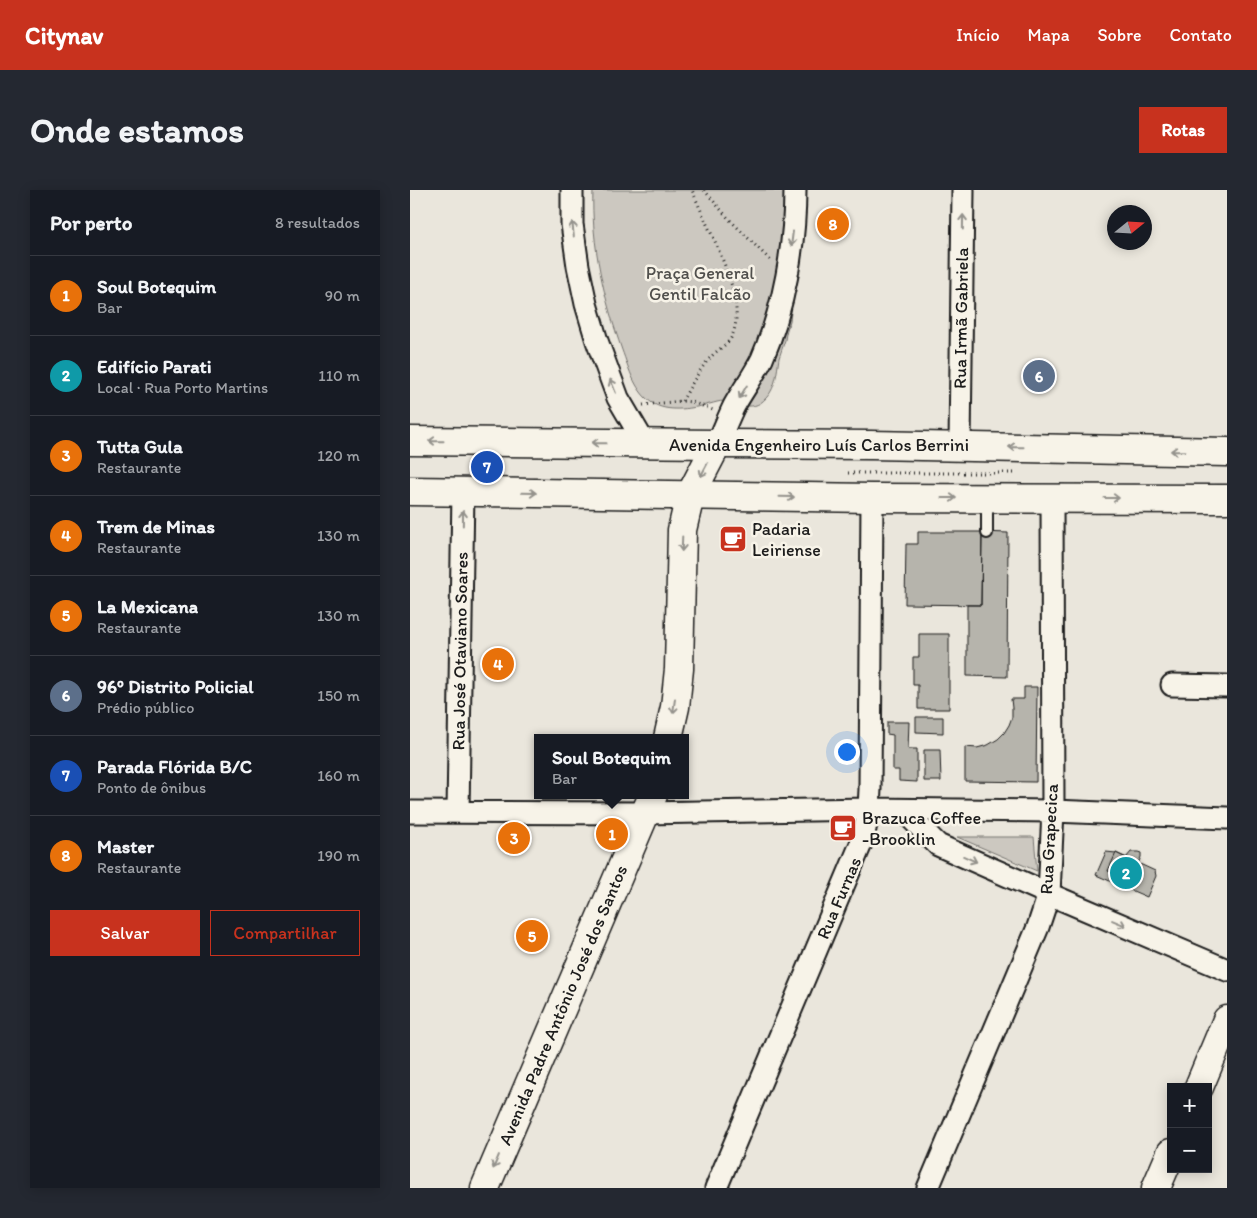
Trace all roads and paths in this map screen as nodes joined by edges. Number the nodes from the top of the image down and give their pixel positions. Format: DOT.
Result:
graph roads {
  1 [pos="572,190"];
  2 [pos="692,190"];
  3 [pos="704,190"];
  4 [pos="795,190"];
  5 [pos="963,190"];
  6 [pos="771,261"];
  7 [pos="682,401"];
  8 [pos="624,408"];
  9 [pos="730,416"];
  10 [pos="410,441"];
  11 [pos="645,444"];
  12 [pos="717,444"];
  13 [pos="960,446"];
  14 [pos="1227,452"];
  15 [pos="410,491"];
  16 [pos="463,491"];
  17 [pos="690,496"];
  18 [pos="872,498"];
  19 [pos="987,498"];
  20 [pos="1052,498"];
  21 [pos="1227,499"];
  22 [pos="987,533"];
  23 [pos="1172,685"];
  24 [pos="1227,686"];
  25 [pos="669,734"];
  26 [pos="649,804"];
  27 [pos="869,809"];
  28 [pos="903,810"];
  29 [pos="1053,811"];
  30 [pos="410,812"];
  31 [pos="458,812"];
  32 [pos="1227,818"];
  33 [pos="1049,894"];
  34 [pos="1227,970"];
  35 [pos="1227,1020"];
  36 [pos="1201,1083"];
  37 [pos="1167,1162"];
  38 [pos="485,1188"];
  39 [pos="716,1188"];
  40 [pos="928,1188"];
  41 [pos="1156,1188"];
  8 -- 1 [label="street, one-way"];
  2 -- 7 [label="path"];
  3 -- 6 [label="path"];
  4 -- 9 [label="street, one-way"];
  13 -- 5 [label="street, Rua Irmã Gabriela, one-way"];
  7 -- 8 [label="path"];
  7 -- 9 [label="path"];
  8 -- 11 [label="street"];
  9 -- 12 [label="street"];
  11 -- 10 [label="main road, Avenida Engenheiro Luís Carlos Berrini, one-way"];
  11 -- 12 [label="main road, Avenida Engenheiro Luís Carlos Berrini"];
  12 -- 13 [label="main road, Avenida Engenheiro Luís Carlos Berrini"];
  12 -- 17 [label="main road, one-way"];
  14 -- 13 [label="main road, Avenida Engenheiro Luís Carlos Berrini, one-way"];
  15 -- 16 [label="main road"];
  16 -- 17 [label="main road, one-way"];
  31 -- 16 [label="street, Rua José Otaviano Soares, one-way"];
  17 -- 18 [label="main road, one-way"];
  17 -- 25 [label="main road, one-way"];
  18 -- 19 [label="main road, one-way"];
  18 -- 27 [label="street, Rua Furnas"];
  19 -- 20 [label="main road"];
  19 -- 22 [label="lane"];
  20 -- 21 [label="main road, one-way"];
  20 -- 29 [label="street, Rua Grapecica"];
  23 -- 24 [label="street"];
  26 -- 27 [label="street"];
  26 -- 31 [label="street"];
  26 -- 38 [label="main road, Avenida Padre Antônio José dos Santos, one-way"];
  27 -- 28 [label="street"];
  27 -- 39 [label="street, Rua Furnas"];
  28 -- 29 [label="street"];
  28 -- 33 [label="street, one-way"];
  29 -- 32 [label="street"];
  29 -- 33 [label="street, Rua Grapecica"];
  30 -- 31 [label="street"];
  33 -- 34 [label="street, one-way"];
  33 -- 40 [label="street, Rua Grapecica"];
  35 -- 36 [label="main road"];
  37 -- 41 [label="main road"];
}
